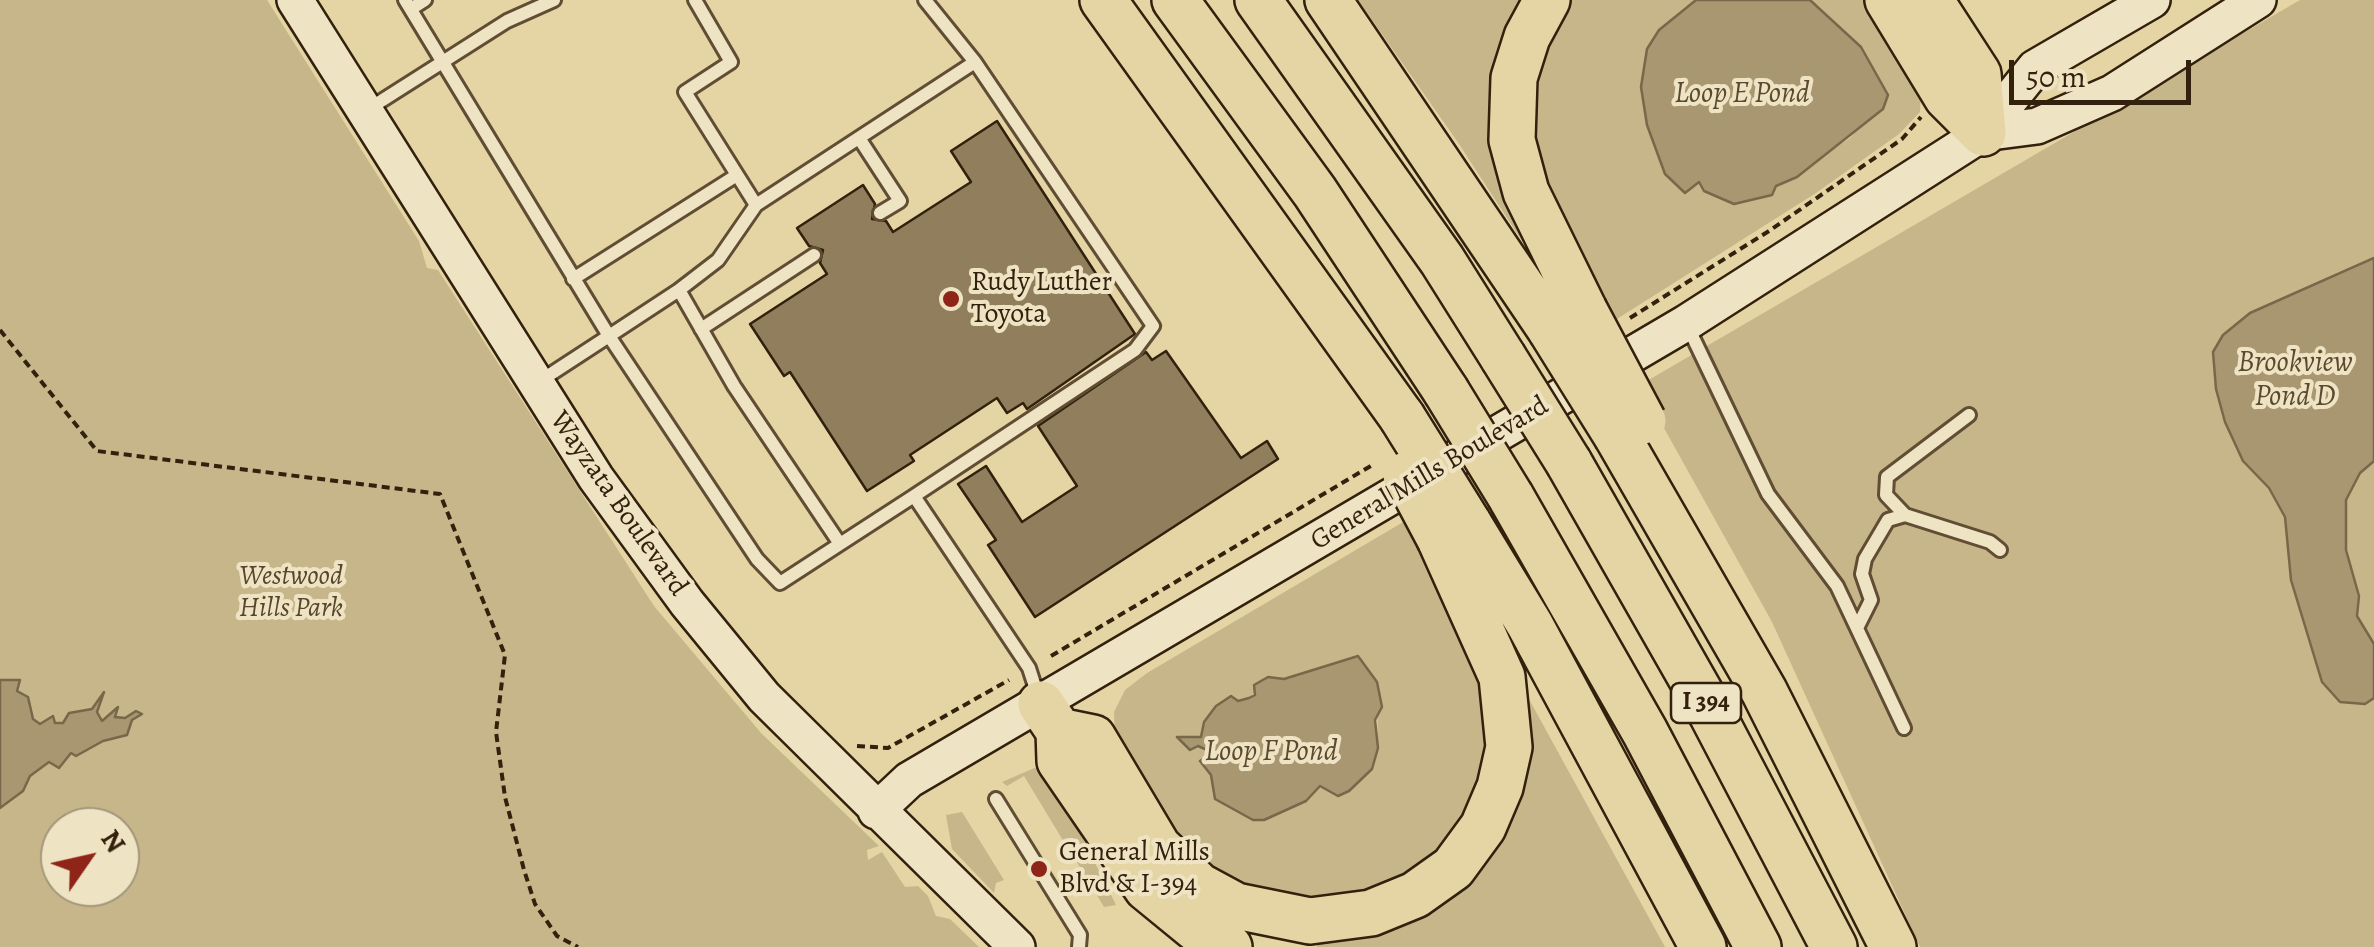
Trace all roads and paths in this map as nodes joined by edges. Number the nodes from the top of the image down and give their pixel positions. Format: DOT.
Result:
graph roads {
  1 [pos="294,0"];
  2 [pos="425,0"];
  3 [pos="554,0"];
  4 [pos="695,0"];
  5 [pos="925,0"];
  6 [pos="1103,0"];
  7 [pos="1175,0"];
  8 [pos="1258,0"];
  9 [pos="1328,0"];
  10 [pos="1547,0"];
  11 [pos="1888,0"];
  12 [pos="1930,0"];
  13 [pos="2152,0"];
  14 [pos="2258,0"];
  15 [pos="408,5"];
  16 [pos="974,62"];
  17 [pos="442,65"];
  18 [pos="364,112"];
  19 [pos="1983,134"];
  20 [pos="859,138"];
  21 [pos="737,175"];
  22 [pos="756,205"];
  23 [pos="880,213"];
  24 [pos="814,255"];
  25 [pos="574,279"];
  26 [pos="679,290"];
  27 [pos="1568,320"];
  28 [pos="1686,323"];
  29 [pos="701,329"];
  30 [pos="0,330"];
  31 [pos="609,336"];
  32 [pos="535,384"];
  33 [pos="1969,415"];
  34 [pos="914,496"];
  35 [pos="1905,514"];
  36 [pos="1454,531"];
  37 [pos="840,544"];
  38 [pos="2000,550"];
  39 [pos="1856,628"];
  40 [pos="1036,705"];
  41 [pos="1904,728"];
  42 [pos="842,736"];
  43 [pos="1070,778"];
  44 [pos="996,798"];
  45 [pos="876,812"];
  46 [pos="578,947"];
  47 [pos="1017,947"];
  48 [pos="1079,947"];
  49 [pos="1169,947"];
  50 [pos="1229,947"];
  51 [pos="1674,947"];
  52 [pos="1702,947"];
  53 [pos="1758,947"];
  54 [pos="1834,947"];
  55 [pos="1893,947"];
  1 -- 18 [label="street, Wayzata Boulevard"];
  2 -- 15 [label="lane"];
  3 -- 17 [label="lane"];
  4 -- 21 [label="lane"];
  5 -- 16 [label="lane"];
  6 -- 36 [label="highway, bridge"];
  7 -- 53 [label="highway, I 394, bridge"];
  8 -- 54 [label="highway, I 394, bridge"];
  9 -- 27 [label="highway"];
  10 -- 27 [label="highway"];
  11 -- 19 [label="highway"];
  12 -- 19 [label="highway"];
  13 -- 19 [label="street, General Mills Boulevard"];
  14 -- 19 [label="street, General Mills Boulevard"];
  15 -- 17 [label="lane"];
  16 -- 20 [label="lane"];
  16 -- 34 [label="lane"];
  17 -- 18 [label="lane"];
  17 -- 25 [label="lane"];
  18 -- 32 [label="street, Wayzata Boulevard"];
  19 -- 28 [label="street, General Mills Boulevard"];
  20 -- 22 [label="lane"];
  20 -- 23 [label="lane"];
  21 -- 22 [label="lane"];
  21 -- 25 [label="lane"];
  22 -- 26 [label="lane"];
  24 -- 29 [label="lane"];
  25 -- 31 [label="lane"];
  26 -- 29 [label="lane"];
  26 -- 31 [label="lane"];
  27 -- 55 [label="highway, bridge"];
  28 -- 39 [label="lane"];
  28 -- 40 [label="street, General Mills Boulevard"];
  29 -- 37 [label="lane"];
  30 -- 46 [label="path"];
  31 -- 32 [label="lane"];
  31 -- 37 [label="lane"];
  32 -- 45 [label="street, Wayzata Boulevard"];
  33 -- 35 [label="lane"];
  34 -- 37 [label="lane"];
  34 -- 40 [label="lane"];
  35 -- 38 [label="lane"];
  35 -- 39 [label="lane"];
  36 -- 40 [label="highway"];
  36 -- 51 [label="highway"];
  36 -- 52 [label="highway"];
  39 -- 41 [label="lane"];
  40 -- 42 [label="path"];
  40 -- 43 [label="highway"];
  40 -- 45 [label="street, General Mills Boulevard"];
  43 -- 49 [label="highway"];
  43 -- 50 [label="highway"];
  44 -- 48 [label="lane"];
  45 -- 47 [label="street, Wayzata Boulevard"];
}
